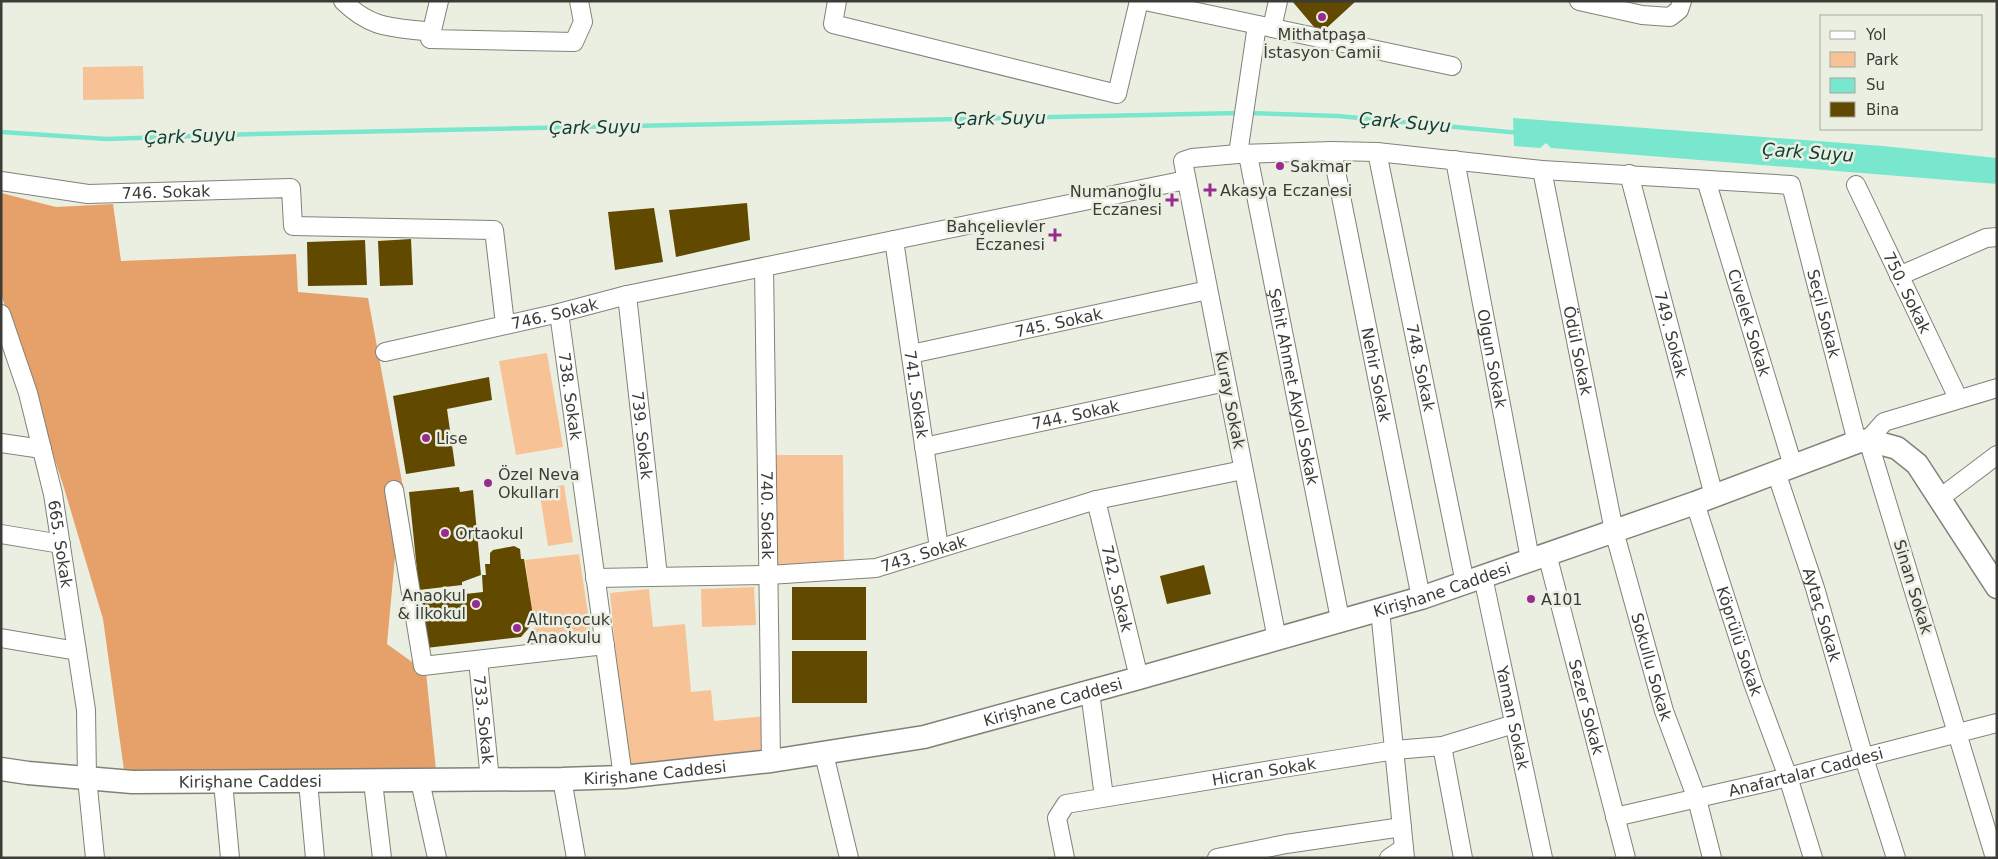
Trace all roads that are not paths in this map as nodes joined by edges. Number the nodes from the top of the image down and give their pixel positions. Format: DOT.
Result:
graph roads {
  1 [pos="343,1"];
  2 [pos="440,1"];
  3 [pos="579,1"];
  4 [pos="837,1"];
  5 [pos="1139,1"];
  6 [pos="1145,1"];
  7 [pos="1278,1"];
  8 [pos="1579,1"];
  9 [pos="1682,1"];
  10 [pos="1265,26"];
  11 [pos="432,32"];
  12 [pos="1452,66"];
  13 [pos="1242,151"];
  14 [pos="1332,151"];
  15 [pos="1377,152"];
  16 [pos="1455,160"];
  17 [pos="1542,170"];
  18 [pos="1629,174"];
  19 [pos="1186,180"];
  20 [pos="1706,180"];
  21 [pos="1,181"];
  22 [pos="1856,185"];
  23 [pos="1997,237"];
  24 [pos="894,240"];
  25 [pos="764,267"];
  26 [pos="1899,276"];
  27 [pos="1208,290"];
  28 [pos="627,295"];
  29 [pos="559,313"];
  30 [pos="1,314"];
  31 [pos="505,324"];
  32 [pos="7,348"];
  33 [pos="385,352"];
  34 [pos="911,354"];
  35 [pos="1226,382"];
  36 [pos="1997,388"];
  37 [pos="1958,398"];
  38 [pos="1863,441"];
  39 [pos="1,443"];
  40 [pos="924,447"];
  41 [pos="42,449"];
  42 [pos="1997,455"];
  43 [pos="1784,469"];
  44 [pos="1244,470"];
  45 [pos="394,490"];
  46 [pos="1940,498"];
  47 [pos="1704,499"];
  48 [pos="1096,500"];
  49 [pos="1614,531"];
  50 [pos="1,534"];
  51 [pos="61,544"];
  52 [pos="939,548"];
  53 [pos="1538,556"];
  54 [pos="769,575"];
  55 [pos="658,576"];
  56 [pos="1995,577"];
  57 [pos="595,578"];
  58 [pos="1474,580"];
  59 [pos="1422,598"];
  60 [pos="1380,610"];
  61 [pos="1340,619"];
  62 [pos="1,638"];
  63 [pos="1277,639"];
  64 [pos="605,645"];
  65 [pos="77,651"];
  66 [pos="478,660"];
  67 [pos="1139,678"];
  68 [pos="1090,692"];
  69 [pos="1997,723"];
  70 [pos="1514,724"];
  71 [pos="1958,733"];
  72 [pos="1442,746"];
  73 [pos="1394,750"];
  74 [pos="824,754"];
  75 [pos="1864,758"];
  76 [pos="771,762"];
  77 [pos="1,768"];
  78 [pos="623,776"];
  79 [pos="1788,777"];
  80 [pos="88,778"];
  81 [pos="562,779"];
  82 [pos="490,780"];
  83 [pos="420,781"];
  84 [pos="223,782"];
  85 [pos="308,782"];
  86 [pos="372,782"];
  87 [pos="1104,797"];
  88 [pos="1697,799"];
  89 [pos="1615,818"];
  90 [pos="1402,827"];
  91 [pos="1405,853"];
  92 [pos="95,858"];
  93 [pos="230,858"];
  94 [pos="315,858"];
  95 [pos="382,858"];
  96 [pos="436,858"];
  97 [pos="576,858"];
  98 [pos="849,858"];
  99 [pos="1065,858"];
  100 [pos="1217,858"];
  101 [pos="1389,858"];
  102 [pos="1463,858"];
  103 [pos="1543,858"];
  104 [pos="1626,858"];
  105 [pos="1712,858"];
  106 [pos="1813,858"];
  107 [pos="1896,858"];
  108 [pos="1994,858"];
  1 -- 11 [label="street"];
  2 -- 11 [label="street"];
  3 -- 11 [label="street"];
  4 -- 5 [label="street"];
  6 -- 10 [label="street"];
  7 -- 10 [label="street, Şehit Ahmet Akyol Sokak"];
  8 -- 9 [label="street"];
  10 -- 12 [label="street"];
  10 -- 13 [label="street, Şehit Ahmet Akyol Sokak"];
  13 -- 14 [label="street"];
  13 -- 19 [label="street, Kuray Sokak"];
  13 -- 61 [label="street, Şehit Ahmet Akyol Sokak"];
  14 -- 15 [label="street"];
  14 -- 59 [label="street, Nehir Sokak"];
  15 -- 16 [label="street"];
  15 -- 58 [label="street, 748. Sokak"];
  16 -- 17 [label="street"];
  16 -- 53 [label="street, Olgun Sokak"];
  17 -- 18 [label="street"];
  17 -- 49 [label="street, Ödül Sokak"];
  18 -- 20 [label="street"];
  18 -- 47 [label="street, 749. Sokak"];
  19 -- 24 [label="street, 746. Sokak"];
  19 -- 27 [label="street, Kuray Sokak"];
  20 -- 38 [label="street, Seçil Sokak"];
  20 -- 43 [label="street, Civelek Sokak"];
  21 -- 31 [label="street, 746. Sokak"];
  22 -- 26 [label="street, 750. Sokak"];
  23 -- 26 [label="street"];
  24 -- 25 [label="street, 746. Sokak"];
  24 -- 34 [label="street, 741. Sokak"];
  25 -- 28 [label="street, 746. Sokak"];
  25 -- 54 [label="street, 740. Sokak"];
  26 -- 37 [label="street, 750. Sokak"];
  27 -- 34 [label="street, 745. Sokak"];
  27 -- 35 [label="street, Kuray Sokak"];
  28 -- 29 [label="street, 746. Sokak"];
  28 -- 55 [label="street, 739. Sokak"];
  29 -- 31 [label="street, 746. Sokak"];
  29 -- 57 [label="street, 738. Sokak"];
  30 -- 32 [label="street, 665. Sokak"];
  31 -- 33 [label="street"];
  32 -- 41 [label="street, 665. Sokak"];
  34 -- 40 [label="street, 741. Sokak"];
  35 -- 40 [label="street, 744. Sokak"];
  35 -- 44 [label="street, Kuray Sokak"];
  36 -- 37 [label="street"];
  37 -- 38 [label="street"];
  38 -- 43 [label="street, Kirişhane Caddesi"];
  38 -- 46 [label="street"];
  38 -- 71 [label="street, Sinan Sokak"];
  39 -- 41 [label="street"];
  40 -- 52 [label="street, 741. Sokak"];
  41 -- 51 [label="street, 665. Sokak"];
  42 -- 46 [label="street"];
  43 -- 47 [label="street, Kirişhane Caddesi"];
  43 -- 75 [label="street, Aytaç Sokak"];
  44 -- 48 [label="street, 743. Sokak"];
  44 -- 63 [label="street, Kuray Sokak"];
  45 -- 66 [label="street"];
  46 -- 56 [label="street"];
  47 -- 49 [label="street, Kirişhane Caddesi"];
  47 -- 79 [label="street, Köprülü Sokak"];
  48 -- 52 [label="street, 743. Sokak"];
  48 -- 67 [label="street, 742. Sokak"];
  49 -- 53 [label="street, Kirişhane Caddesi"];
  49 -- 88 [label="street, Sokullu Sokak"];
  50 -- 51 [label="street"];
  51 -- 65 [label="street, 665. Sokak"];
  52 -- 54 [label="street, 743. Sokak"];
  53 -- 58 [label="street, Kirişhane Caddesi"];
  53 -- 89 [label="street, Sezer Sokak"];
  54 -- 55 [label="street, 743. Sokak"];
  54 -- 76 [label="street, 740. Sokak"];
  55 -- 57 [label="street, 743. Sokak"];
  57 -- 64 [label="street, 738. Sokak"];
  58 -- 59 [label="street, Kirişhane Caddesi"];
  58 -- 70 [label="street, Yaman Sokak"];
  59 -- 60 [label="street, Kirişhane Caddesi"];
  60 -- 61 [label="street, Kirişhane Caddesi"];
  60 -- 73 [label="street"];
  61 -- 63 [label="street, Kirişhane Caddesi"];
  62 -- 65 [label="street"];
  63 -- 67 [label="street, Kirişhane Caddesi"];
  64 -- 66 [label="street"];
  64 -- 78 [label="street, 738. Sokak"];
  65 -- 80 [label="street, 665. Sokak"];
  66 -- 82 [label="street, 733. Sokak"];
  67 -- 68 [label="street, Kirişhane Caddesi"];
  68 -- 74 [label="street, Kirişhane Caddesi"];
  68 -- 87 [label="street"];
  69 -- 71 [label="street, Anafartalar Caddesi"];
  70 -- 72 [label="street, Hicran Sokak"];
  70 -- 103 [label="street, Yaman Sokak"];
  71 -- 75 [label="street, Anafartalar Caddesi"];
  71 -- 108 [label="street, Sinan Sokak"];
  72 -- 73 [label="street, Hicran Sokak"];
  72 -- 102 [label="street"];
  73 -- 87 [label="street, Hicran Sokak"];
  73 -- 90 [label="street"];
  74 -- 76 [label="street, Kirişhane Caddesi"];
  74 -- 98 [label="street"];
  75 -- 79 [label="street, Anafartalar Caddesi"];
  75 -- 107 [label="street, Aytaç Sokak"];
  76 -- 78 [label="street, Kirişhane Caddesi"];
  77 -- 80 [label="street, Kirişhane Caddesi"];
  78 -- 81 [label="street, Kirişhane Caddesi"];
  79 -- 88 [label="street, Anafartalar Caddesi"];
  79 -- 106 [label="street, Köprülü Sokak"];
  80 -- 84 [label="street, Kirişhane Caddesi"];
  80 -- 92 [label="street, 665. Sokak"];
  81 -- 82 [label="street, Kirişhane Caddesi"];
  81 -- 97 [label="street"];
  82 -- 83 [label="street, Kirişhane Caddesi"];
  83 -- 86 [label="street, Kirişhane Caddesi"];
  83 -- 96 [label="street"];
  84 -- 85 [label="street, Kirişhane Caddesi"];
  84 -- 93 [label="street"];
  85 -- 86 [label="street, Kirişhane Caddesi"];
  85 -- 94 [label="street"];
  86 -- 95 [label="street"];
  87 -- 99 [label="street, Hicran Sokak"];
  88 -- 89 [label="street, Anafartalar Caddesi"];
  88 -- 105 [label="street, Sokullu Sokak"];
  89 -- 104 [label="street, Sezer Sokak"];
  90 -- 91 [label="street"];
  90 -- 100 [label="street"];
  91 -- 101 [label="street"];
}
